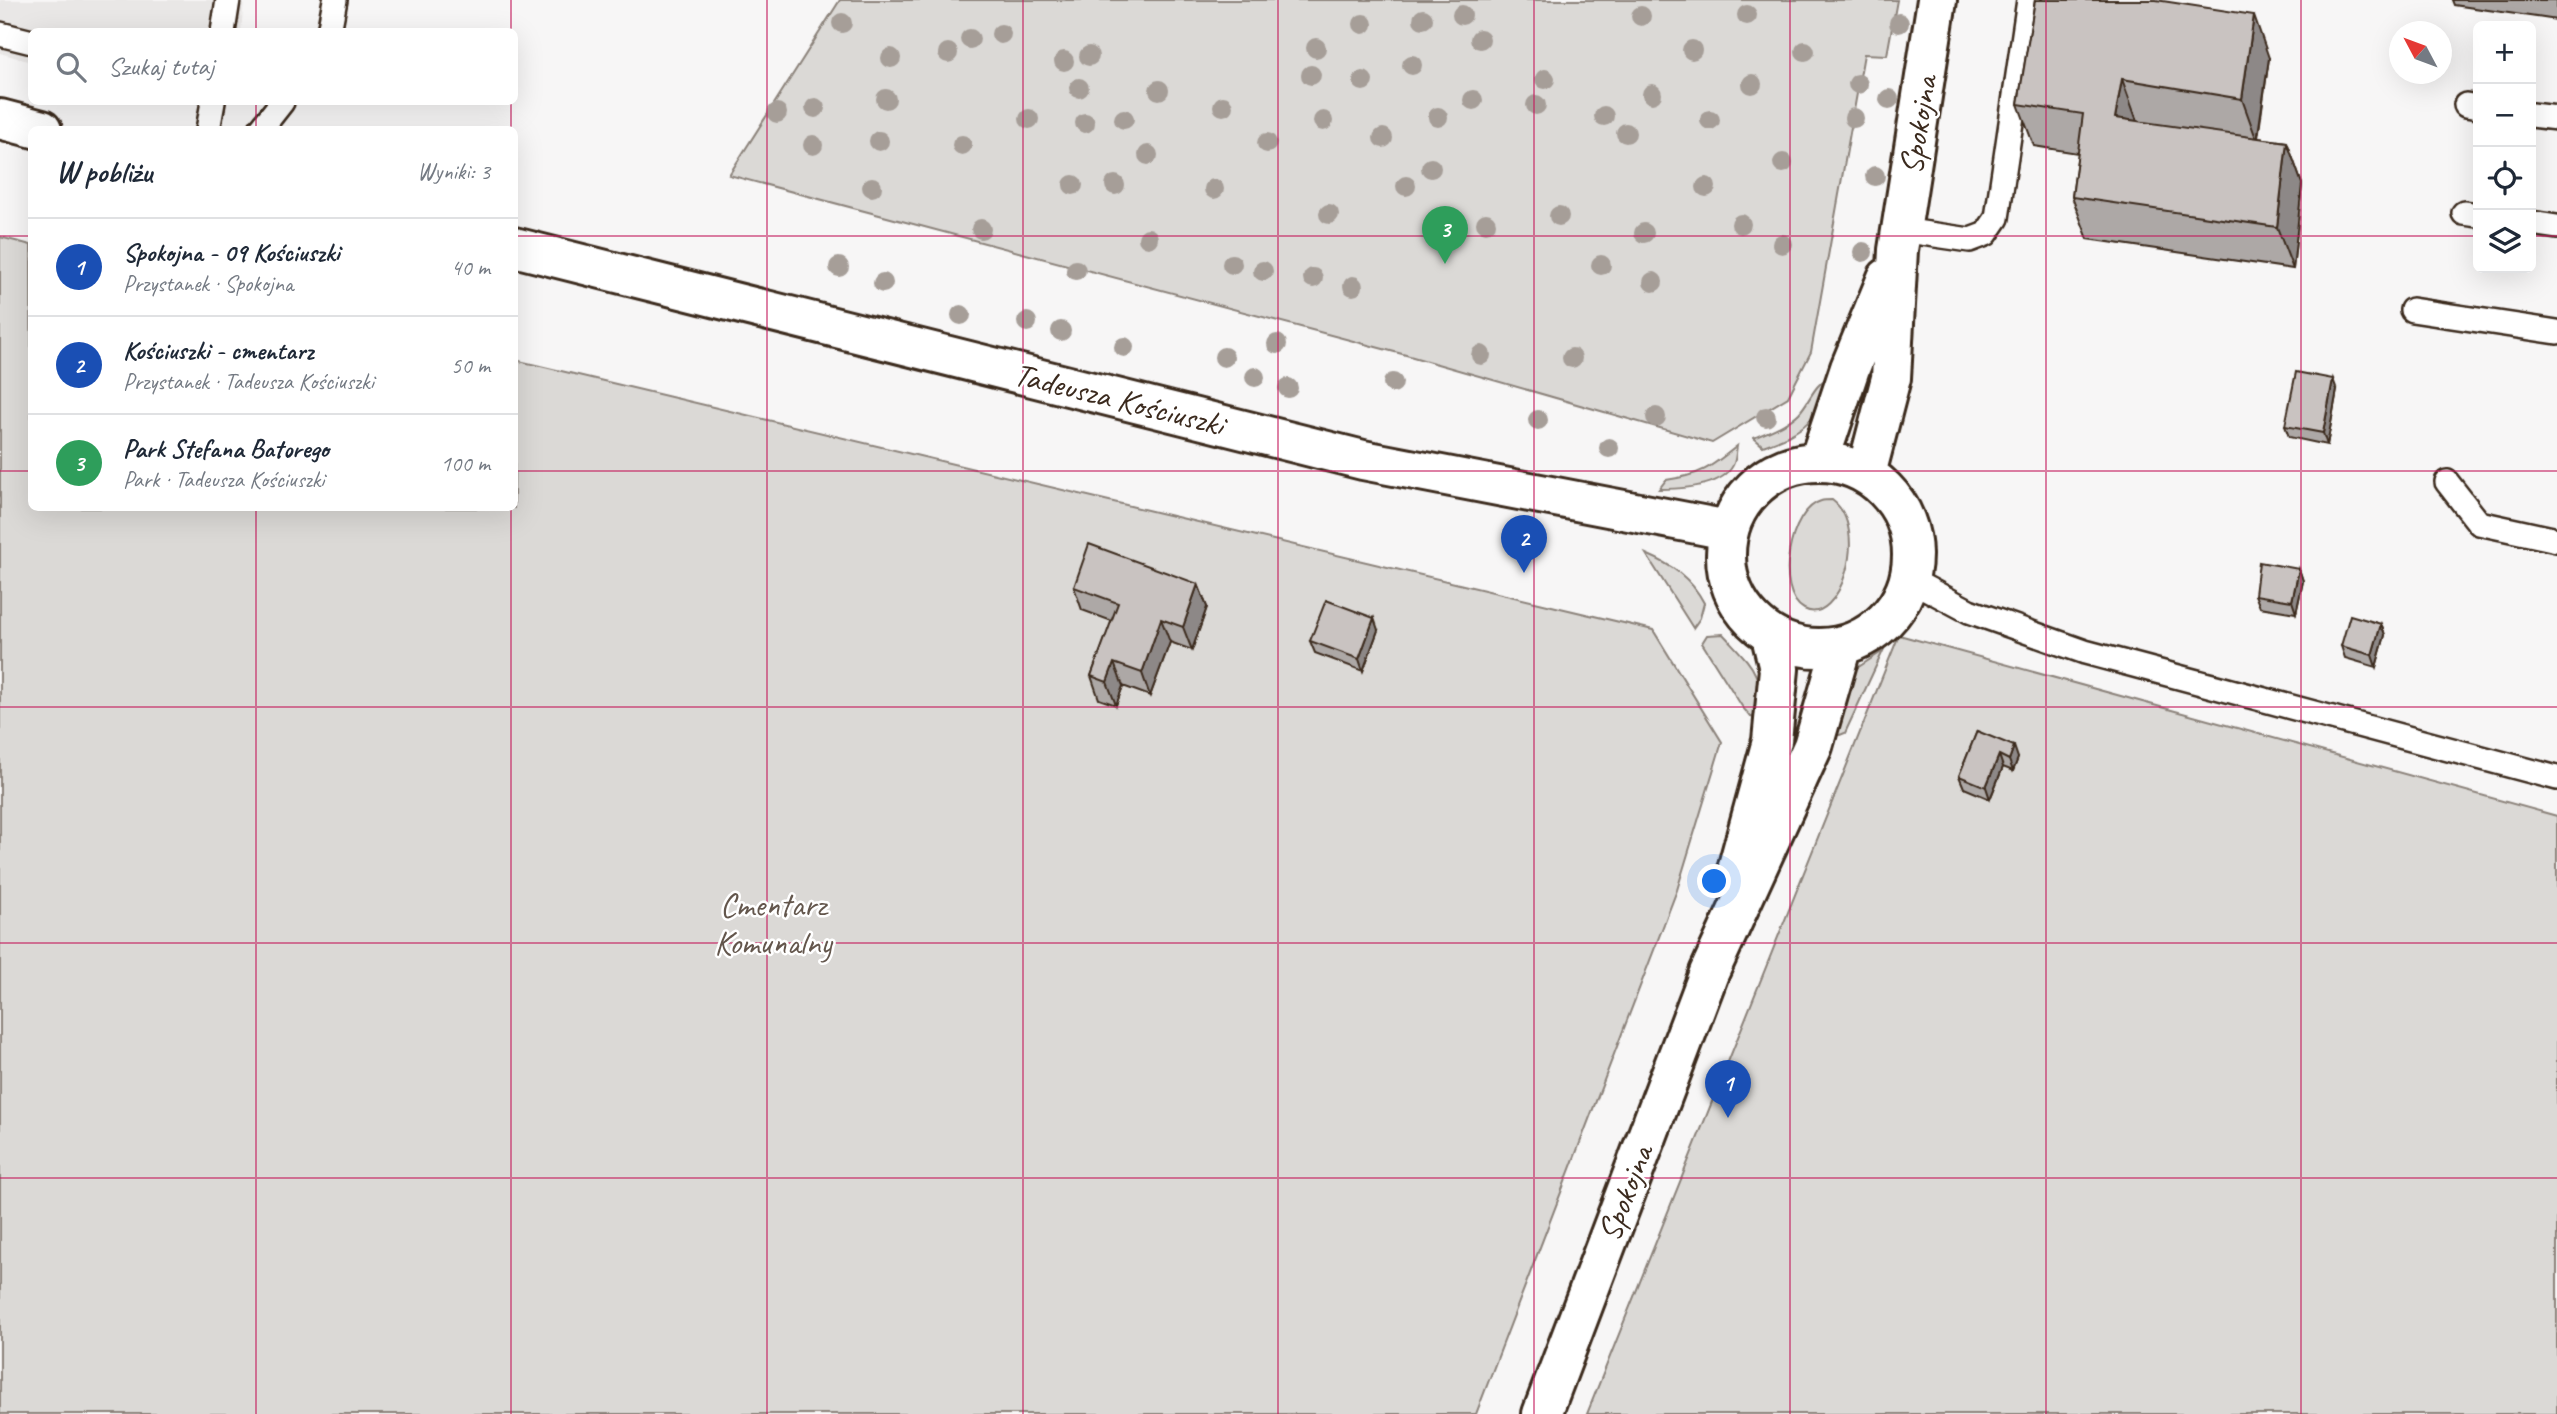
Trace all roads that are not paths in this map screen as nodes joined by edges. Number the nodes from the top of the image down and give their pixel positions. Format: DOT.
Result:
graph roads {
  1 [pos="228,0"];
  2 [pos="335,0"];
  3 [pos="1937,0"];
  4 [pos="2029,0"];
  5 [pos="224,28"];
  6 [pos="330,28"];
  7 [pos="0,34"];
  8 [pos="28,41"];
  9 [pos="212,105"];
  10 [pos="280,105"];
  11 [pos="2536,116"];
  12 [pos="2557,118"];
  13 [pos="0,119"];
  14 [pos="28,126"];
  15 [pos="209,126"];
  16 [pos="263,126"];
  17 [pos="2536,224"];
  18 [pos="2557,227"];
  19 [pos="1900,240"];
  20 [pos="518,248"];
  21 [pos="2412,310"];
  22 [pos="2557,331"];
  23 [pos="1819,461"];
  24 [pos="1866,474"];
  25 [pos="2448,482"];
  26 [pos="1728,530"];
  27 [pos="2557,540"];
  28 [pos="1909,579"];
  29 [pos="1772,636"];
  30 [pos="1842,645"];
  31 [pos="2557,778"];
  32 [pos="1709,973"];
  33 [pos="1542,1414"];
  1 -- 5 [label="lane"];
  2 -- 6 [label="lane"];
  3 -- 19 [label="street, Spokojna"];
  4 -- 19 [label="lane"];
  7 -- 8 [label="lane"];
  9 -- 15 [label="lane"];
  10 -- 16 [label="lane"];
  11 -- 12 [label="lane"];
  13 -- 14 [label="street"];
  17 -- 18 [label="lane"];
  19 -- 23 [label="street, Spokojna"];
  19 -- 24 [label="street, Spokojna"];
  20 -- 26 [label="street, Tadeusza Kościuszki"];
  21 -- 22 [label="lane"];
  23 -- 24 [label="street"];
  23 -- 26 [label="street"];
  24 -- 28 [label="street"];
  25 -- 27 [label="lane"];
  26 -- 29 [label="street"];
  28 -- 30 [label="street"];
  28 -- 31 [label="lane"];
  29 -- 30 [label="street"];
  29 -- 32 [label="street, Spokojna"];
  30 -- 32 [label="street, Spokojna"];
  32 -- 33 [label="street, Spokojna"];
}
